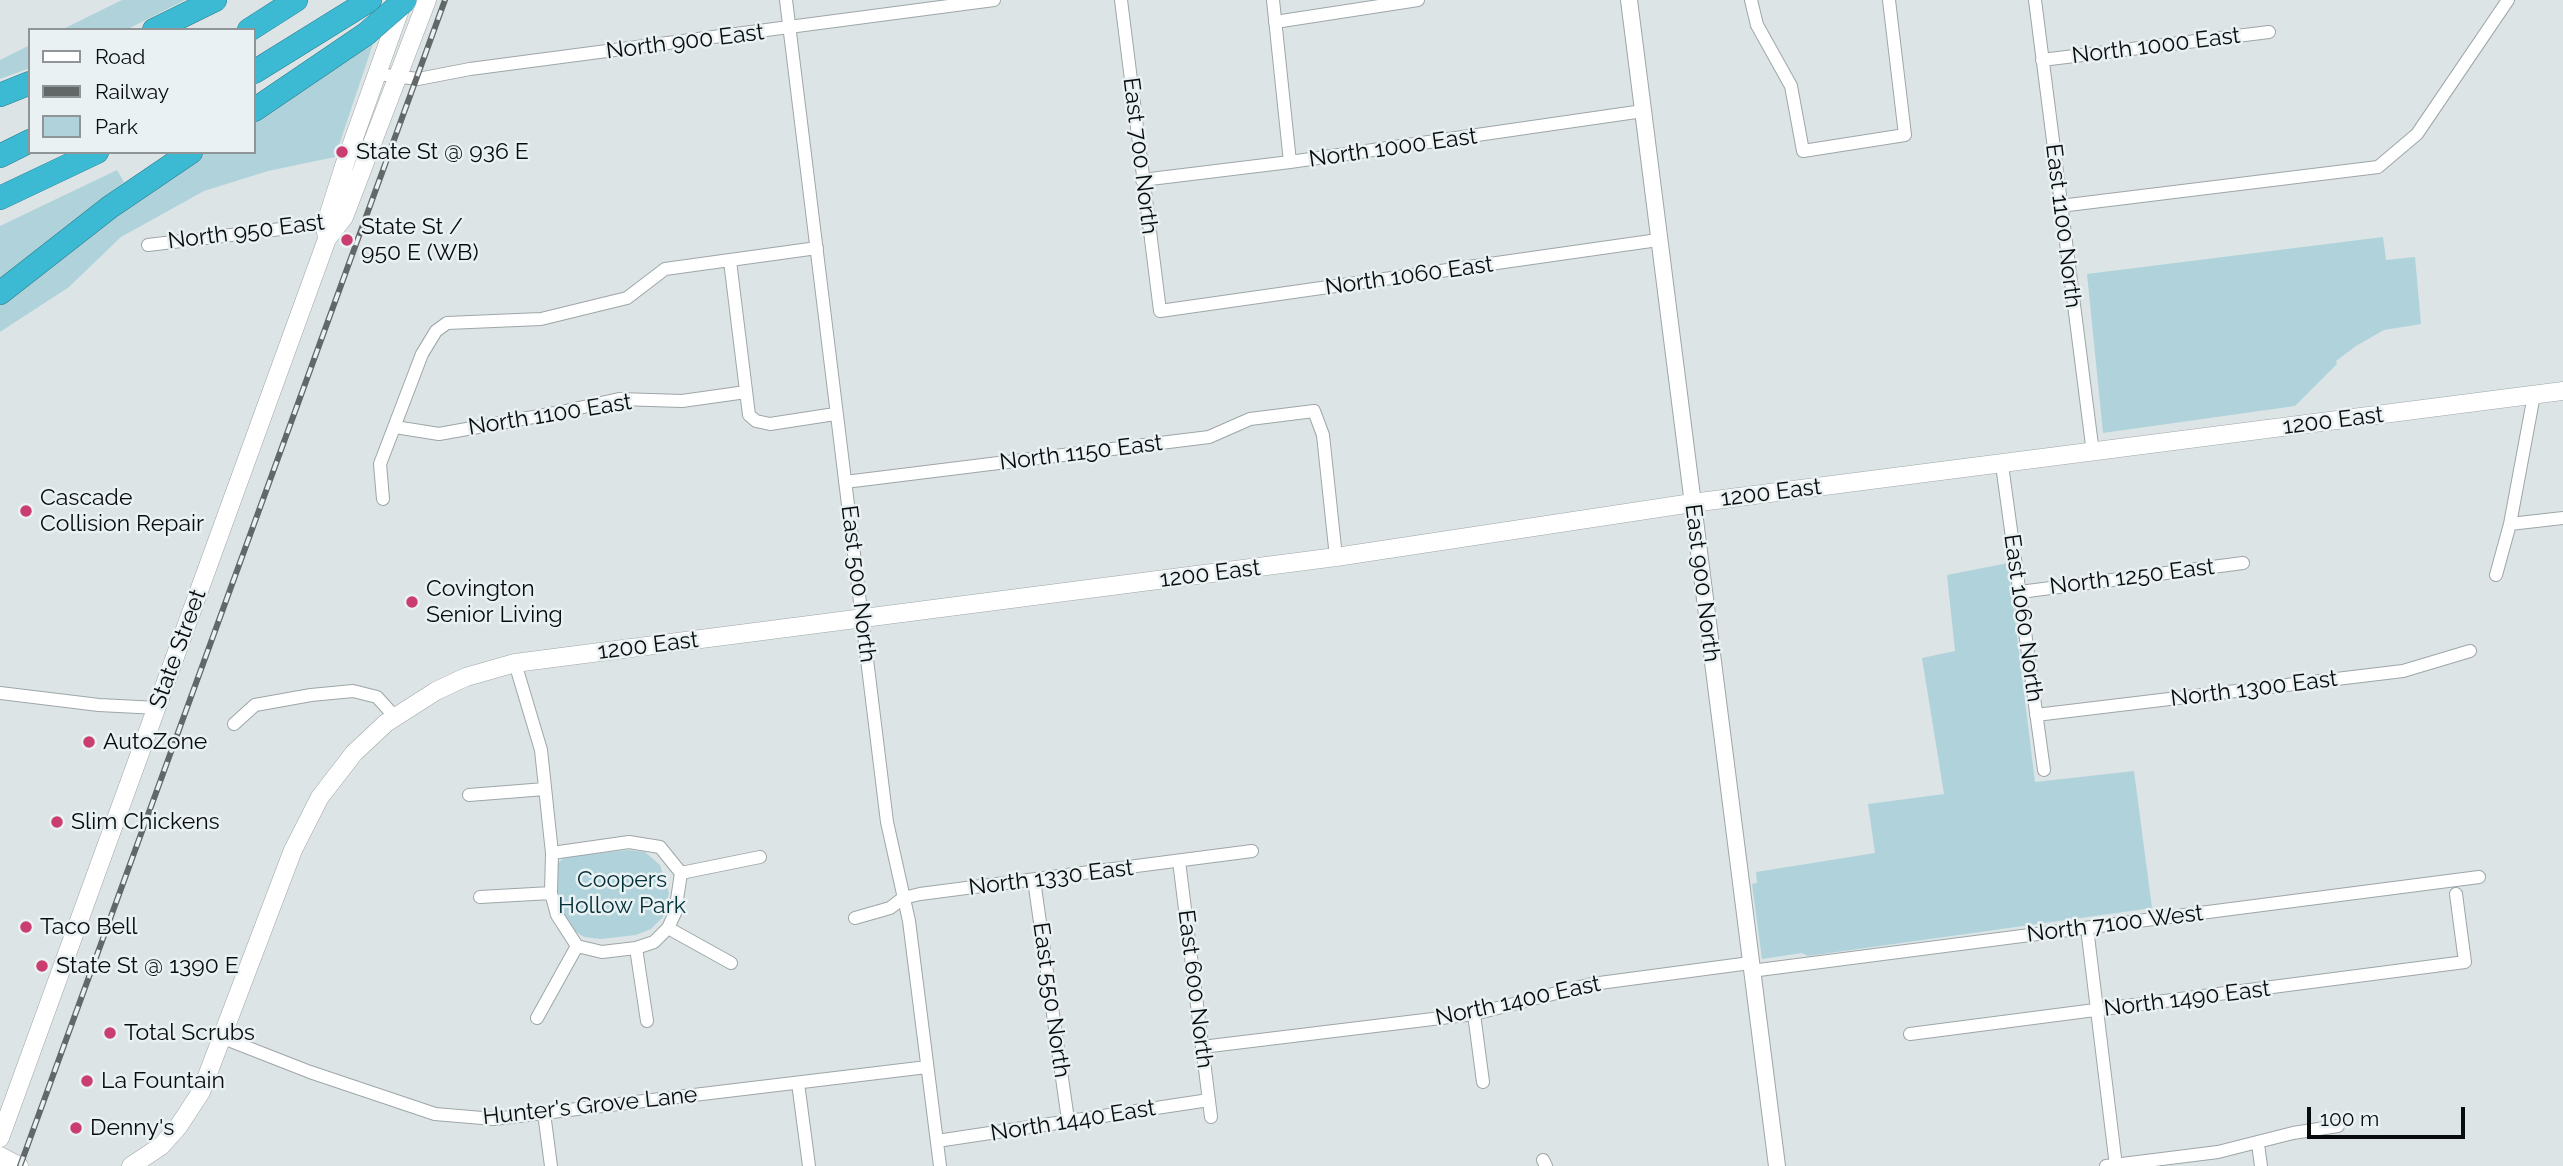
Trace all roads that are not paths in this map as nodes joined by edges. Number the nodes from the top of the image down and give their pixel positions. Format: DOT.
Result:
graph roads {
  1 [pos="215,0"];
  2 [pos="296,0"];
  3 [pos="370,0"];
  4 [pos="404,0"];
  5 [pos="427,0"];
  6 [pos="786,0"];
  7 [pos="994,0"];
  8 [pos="1121,0"];
  9 [pos="1273,0"];
  10 [pos="1418,0"];
  11 [pos="1629,0"];
  12 [pos="1751,0"];
  13 [pos="1889,0"];
  14 [pos="2035,0"];
  15 [pos="2508,0"];
  16 [pos="1275,22"];
  17 [pos="158,28"];
  18 [pos="252,28"];
  19 [pos="790,29"];
  20 [pos="2269,32"];
  21 [pos="2042,60"];
  22 [pos="256,71"];
  23 [pos="377,74"];
  24 [pos="400,75"];
  25 [pos="28,84"];
  26 [pos="0,95"];
  27 [pos="256,109"];
  28 [pos="1643,111"];
  29 [pos="28,142"];
  30 [pos="93,154"];
  31 [pos="188,154"];
  32 [pos="0,156"];
  33 [pos="1290,162"];
  34 [pos="1142,180"];
  35 [pos="0,198"];
  36 [pos="2060,206"];
  37 [pos="326,233"];
  38 [pos="1658,240"];
  39 [pos="148,245"];
  40 [pos="817,248"];
  41 [pos="730,261"];
  42 [pos="0,293"];
  43 [pos="1160,311"];
  44 [pos="2563,391"];
  45 [pos="746,392"];
  46 [pos="2534,395"];
  47 [pos="835,414"];
  48 [pos="395,427"];
  49 [pos="2094,453"];
  50 [pos="2002,466"];
  51 [pos="845,482"];
  52 [pos="383,499"];
  53 [pos="1692,503"];
  54 [pos="2563,518"];
  55 [pos="2510,524"];
  56 [pos="1336,557"];
  57 [pos="2244,563"];
  58 [pos="2496,575"];
  59 [pos="2020,592"];
  60 [pos="863,618"];
  61 [pos="2470,651"];
  62 [pos="515,663"];
  63 [pos="0,693"];
  64 [pos="158,708"];
  65 [pos="2036,715"];
  66 [pos="395,717"];
  67 [pos="234,724"];
  68 [pos="2044,770"];
  69 [pos="545,789"];
  70 [pos="469,794"];
  71 [pos="1252,852"];
  72 [pos="552,853"];
  73 [pos="760,857"];
  74 [pos="1179,861"];
  75 [pos="681,873"];
  76 [pos="2479,877"];
  77 [pos="1034,880"];
  78 [pos="551,893"];
  79 [pos="2456,894"];
  80 [pos="480,897"];
  81 [pos="903,898"];
  82 [pos="855,918"];
  83 [pos="668,928"];
  84 [pos="2088,936"];
  85 [pos="577,946"];
  86 [pos="636,948"];
  87 [pos="731,963"];
  88 [pos="1751,967"];
  89 [pos="2096,1010"];
  90 [pos="1474,1014"];
  91 [pos="537,1018"];
  92 [pos="647,1021"];
  93 [pos="1910,1034"];
  94 [pos="223,1038"];
  95 [pos="1202,1048"];
  96 [pos="927,1067"];
  97 [pos="1483,1082"];
  98 [pos="798,1083"];
  99 [pos="1209,1100"];
  100 [pos="544,1112"];
  101 [pos="1211,1117"];
  102 [pos="1068,1120"];
  103 [pos="2338,1126"];
  104 [pos="0,1138"];
  105 [pos="937,1142"];
  106 [pos="2258,1144"];
  107 [pos="0,1156"];
  108 [pos="2112,1165"];
  109 [pos="19,1166"];
  110 [pos="131,1166"];
  111 [pos="551,1166"];
  112 [pos="809,1166"];
  113 [pos="940,1166"];
  114 [pos="1777,1166"];
  115 [pos="2261,1166"];
  1 -- 17 [label="highway"];
  2 -- 18 [label="highway"];
  3 -- 22 [label="highway"];
  4 -- 23 [label="main road, State Street"];
  4 -- 27 [label="highway, bridge"];
  5 -- 24 [label="main road, State Street"];
  6 -- 19 [label="street, East 500 North"];
  7 -- 19 [label="street, North 900 East"];
  8 -- 34 [label="street, East 700 North"];
  9 -- 16 [label="street"];
  10 -- 16 [label="street"];
  11 -- 28 [label="street, East 900 North"];
  12 -- 13 [label="street"];
  14 -- 21 [label="street, East 1100 North"];
  15 -- 36 [label="street"];
  16 -- 33 [label="street"];
  19 -- 24 [label="street, North 900 East"];
  19 -- 40 [label="street, East 500 North"];
  20 -- 21 [label="street, North 1000 East"];
  21 -- 36 [label="street, East 1100 North"];
  23 -- 24 [label="street, North 900 East"];
  23 -- 37 [label="main road, State Street"];
  24 -- 37 [label="main road, State Street"];
  25 -- 26 [label="highway"];
  28 -- 33 [label="street, North 1000 East"];
  28 -- 38 [label="street, East 900 North"];
  29 -- 32 [label="highway"];
  30 -- 35 [label="highway"];
  31 -- 42 [label="highway"];
  33 -- 34 [label="street, North 1000 East"];
  34 -- 43 [label="street, East 700 North"];
  36 -- 49 [label="street, East 1100 North"];
  37 -- 39 [label="street, North 950 East"];
  37 -- 64 [label="main road, State Street"];
  38 -- 43 [label="street, North 1060 East"];
  38 -- 53 [label="street, East 900 North"];
  40 -- 41 [label="street"];
  40 -- 47 [label="street, East 500 North"];
  41 -- 45 [label="street"];
  41 -- 48 [label="street"];
  44 -- 46 [label="main road, 1200 East"];
  45 -- 47 [label="street"];
  45 -- 48 [label="street, North 1100 East"];
  46 -- 49 [label="main road, 1200 East"];
  46 -- 55 [label="street"];
  47 -- 51 [label="street, East 500 North"];
  48 -- 52 [label="street"];
  49 -- 50 [label="main road, 1200 East"];
  50 -- 53 [label="main road, 1200 East"];
  50 -- 59 [label="street, East 1060 North"];
  51 -- 56 [label="street, North 1150 East"];
  51 -- 60 [label="street, East 500 North"];
  53 -- 56 [label="main road, 1200 East"];
  53 -- 88 [label="street, East 900 North"];
  54 -- 55 [label="street"];
  55 -- 58 [label="street"];
  56 -- 60 [label="main road, 1200 East"];
  57 -- 59 [label="street, North 1250 East"];
  59 -- 65 [label="street, East 1060 North"];
  60 -- 62 [label="main road, 1200 East"];
  60 -- 81 [label="street, East 500 North"];
  61 -- 65 [label="street, North 1300 East"];
  62 -- 66 [label="main road, 1200 East"];
  62 -- 69 [label="street"];
  63 -- 64 [label="street"];
  64 -- 104 [label="main road, State Street"];
  65 -- 68 [label="street, East 1060 North"];
  66 -- 67 [label="street"];
  66 -- 94 [label="main road, 1200 East"];
  69 -- 70 [label="street"];
  69 -- 72 [label="street"];
  71 -- 74 [label="street, North 1330 East"];
  72 -- 75 [label="street"];
  72 -- 78 [label="street"];
  73 -- 75 [label="street"];
  74 -- 77 [label="street, North 1330 East"];
  74 -- 95 [label="street, East 600 North"];
  75 -- 83 [label="street"];
  76 -- 88 [label="street, North 7100 West"];
  77 -- 81 [label="street, North 1330 East"];
  77 -- 102 [label="street, East 550 North"];
  78 -- 80 [label="street"];
  78 -- 85 [label="street"];
  79 -- 89 [label="street, North 1490 East"];
  81 -- 82 [label="street, North 1330 East"];
  81 -- 96 [label="street, East 500 North"];
  83 -- 86 [label="street"];
  83 -- 87 [label="street"];
  84 -- 89 [label="street"];
  85 -- 86 [label="street"];
  85 -- 91 [label="street"];
  86 -- 92 [label="street"];
  88 -- 90 [label="street, North 1400 East"];
  88 -- 114 [label="street, East 900 North"];
  89 -- 93 [label="street, North 1490 East"];
  89 -- 108 [label="street"];
  90 -- 95 [label="street, North 1400 East"];
  90 -- 97 [label="street"];
  94 -- 100 [label="street, Hunter's Grove Lane"];
  94 -- 110 [label="main road, 1200 East"];
  95 -- 99 [label="street, East 600 North"];
  96 -- 98 [label="street, Hunter's Grove Lane"];
  96 -- 105 [label="street, East 500 North"];
  98 -- 100 [label="street, Hunter's Grove Lane"];
  98 -- 112 [label="street"];
  99 -- 101 [label="street, East 600 North"];
  99 -- 102 [label="street, North 1440 East"];
  100 -- 111 [label="street"];
  102 -- 105 [label="street, North 1440 East"];
  103 -- 106 [label="street"];
  105 -- 113 [label="street, East 500 North"];
  106 -- 108 [label="street"];
  106 -- 115 [label="street"];
  107 -- 109 [label="main road"];
}
